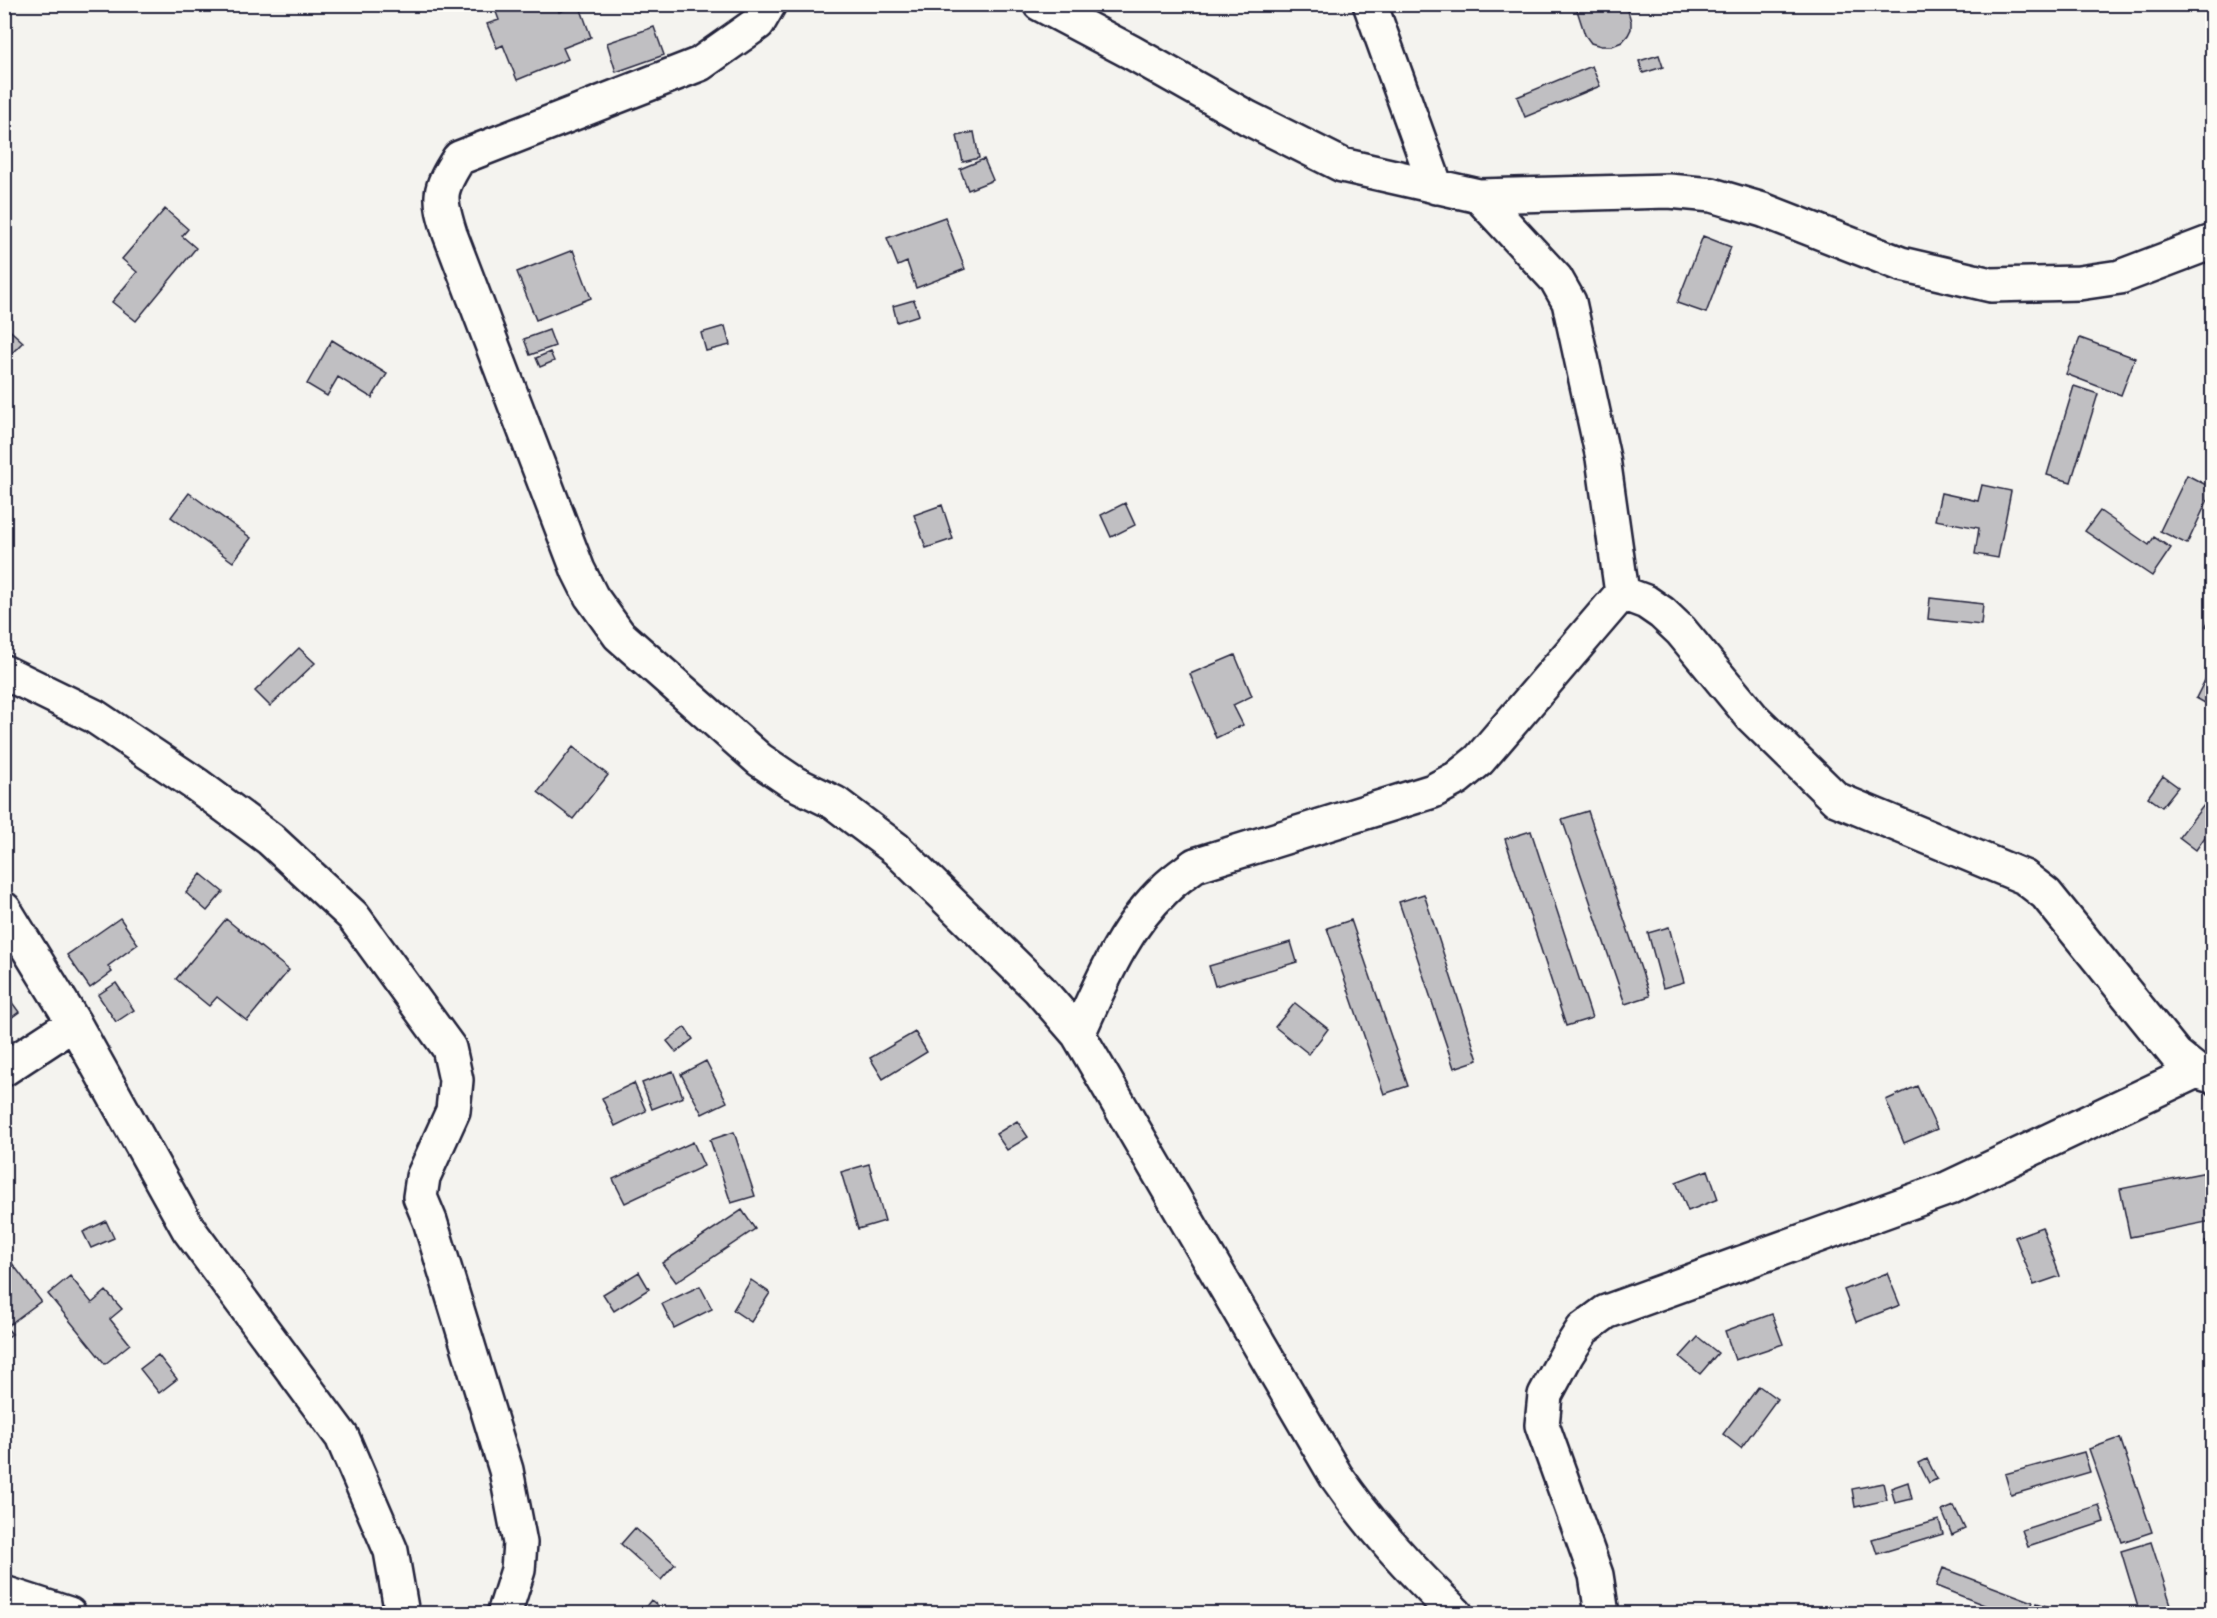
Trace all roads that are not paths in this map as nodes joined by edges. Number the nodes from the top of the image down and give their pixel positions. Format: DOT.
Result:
graph roads {
  1 [pos="769,4"];
  2 [pos="1040,4"];
  3 [pos="1370,4"];
  4 [pos="1436,187"];
  5 [pos="1479,196"];
  6 [pos="2212,242"];
  7 [pos="1622,593"];
  8 [pos="4,672"];
  9 [pos="4,909"];
  10 [pos="74,1023"];
  11 [pos="1078,1034"];
  12 [pos="4,1069"];
  13 [pos="2204,1073"];
  14 [pos="4,1593"];
  15 [pos="69,1614"];
  16 [pos="402,1614"];
  17 [pos="504,1614"];
  18 [pos="1456,1614"];
  19 [pos="1602,1614"];
  1 -- 11 [label="street"];
  2 -- 4 [label="street"];
  3 -- 4 [label="street"];
  4 -- 5 [label="street"];
  5 -- 6 [label="street"];
  5 -- 7 [label="street"];
  7 -- 11 [label="street"];
  7 -- 13 [label="street"];
  8 -- 17 [label="street"];
  9 -- 10 [label="street"];
  10 -- 12 [label="street"];
  10 -- 16 [label="street"];
  11 -- 18 [label="street"];
  13 -- 19 [label="street"];
  14 -- 15 [label="street"];
}
